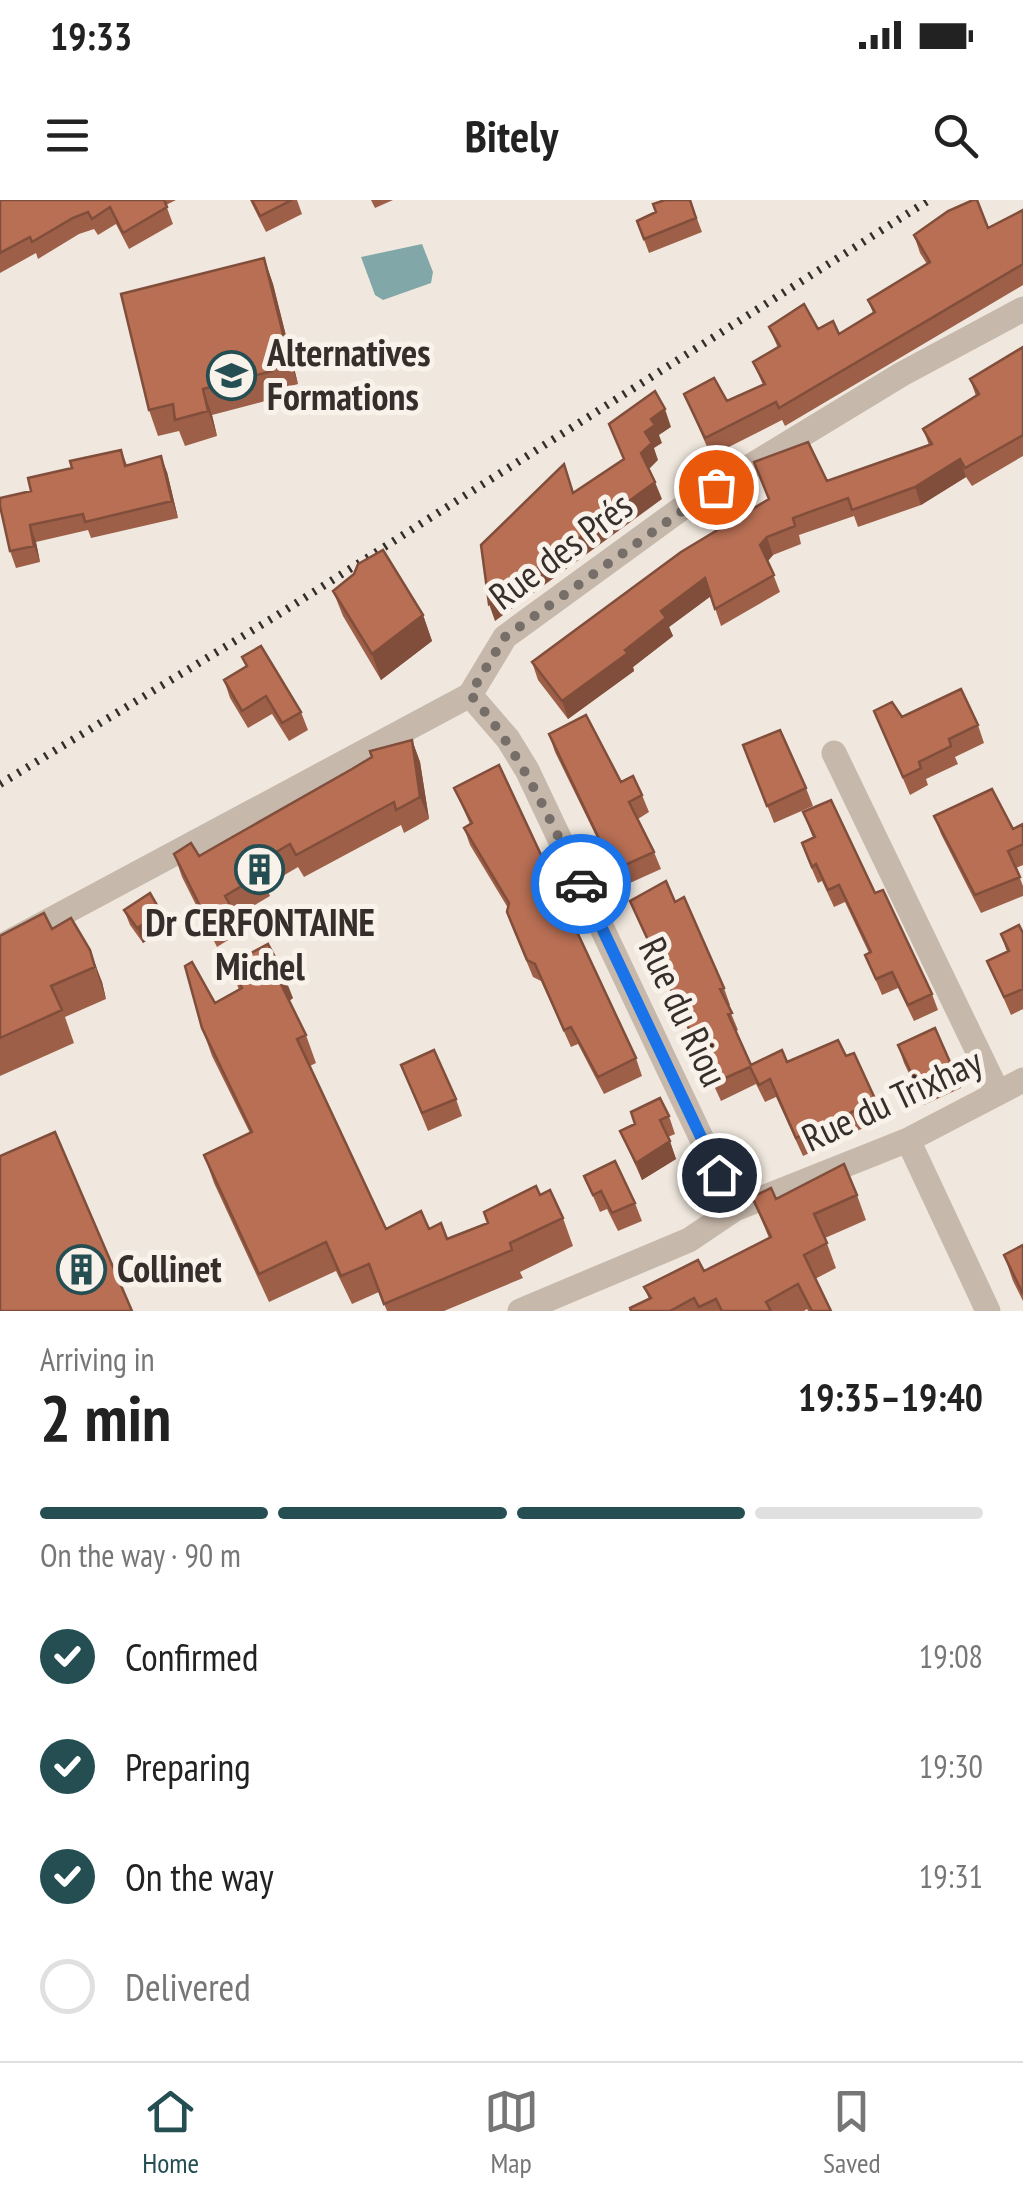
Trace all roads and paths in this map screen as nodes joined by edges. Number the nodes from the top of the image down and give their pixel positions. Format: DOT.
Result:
graph roads {
  1 [pos="1023,309"];
  2 [pos="470,694"];
  3 [pos="834,753"];
  4 [pos="0,947"];
  5 [pos="1023,1080"];
  6 [pos="998,1093"];
  7 [pos="908,1140"];
  8 [pos="735,1209"];
  9 [pos="520,1311"];
  10 [pos="988,1311"];
  1 -- 2 [label="street, Rue des Prés"];
  2 -- 4 [label="street"];
  2 -- 8 [label="street, Rue du Riou"];
  3 -- 6 [label="street"];
  5 -- 6 [label="street, Rue du Trixhay"];
  6 -- 7 [label="street, Rue du Trixhay"];
  7 -- 8 [label="street, Rue du Trixhay"];
  7 -- 10 [label="street"];
  8 -- 9 [label="street, Rue du Trixhay"];
}
